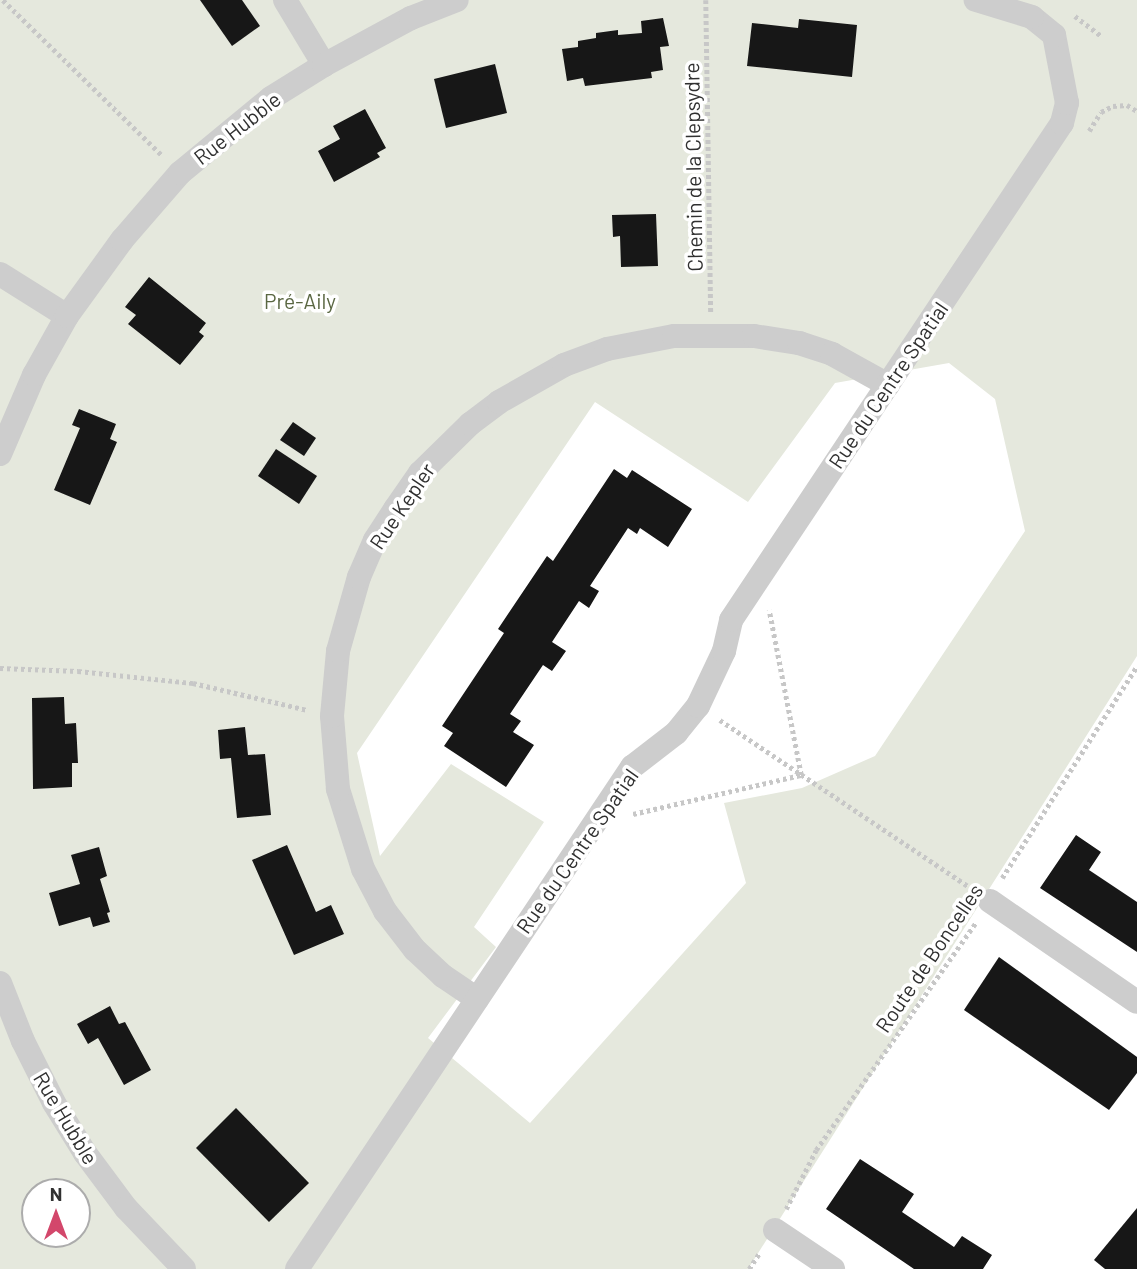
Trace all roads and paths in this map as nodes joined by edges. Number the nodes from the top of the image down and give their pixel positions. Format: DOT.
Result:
graph roads {
  1 [pos="3,0"];
  2 [pos="285,0"];
  3 [pos="457,0"];
  4 [pos="706,0"];
  5 [pos="976,0"];
  6 [pos="1036,9"];
  7 [pos="1073,15"];
  8 [pos="1102,36"];
  9 [pos="324,65"];
  10 [pos="180,173"];
  11 [pos="0,274"];
  12 [pos="67,316"];
  13 [pos="711,334"];
  14 [pos="888,385"];
  15 [pos="0,454"];
  16 [pos="775,601"];
  17 [pos="1137,666"];
  18 [pos="0,668"];
  19 [pos="698,706"];
  20 [pos="332,716"];
  21 [pos="801,775"];
  22 [pos="627,822"];
  23 [pos="990,901"];
  24 [pos="0,983"];
  25 [pos="477,999"];
  26 [pos="1137,1002"];
  27 [pos="775,1230"];
  28 [pos="184,1269"];
  29 [pos="297,1269"];
  30 [pos="749,1269"];
  31 [pos="832,1269"];
  1 -- 10 [label="path"];
  2 -- 9 [label="street"];
  3 -- 9 [label="street, Rue Hubble"];
  4 -- 13 [label="path, Chemin de la Clepsydre"];
  5 -- 6 [label="street"];
  6 -- 14 [label="street, Rue du Centre Spatial"];
  7 -- 8 [label="path"];
  9 -- 10 [label="street, Rue Hubble"];
  10 -- 12 [label="street, Rue Hubble"];
  11 -- 12 [label="street"];
  12 -- 15 [label="street, Rue Hubble"];
  13 -- 14 [label="street, Rue Kepler"];
  13 -- 20 [label="street, Rue Kepler"];
  14 -- 19 [label="street, Rue du Centre Spatial"];
  16 -- 21 [label="path"];
  17 -- 23 [label="path, Route de Boncelles"];
  18 -- 20 [label="path"];
  19 -- 21 [label="path"];
  19 -- 25 [label="street, Rue du Centre Spatial"];
  20 -- 25 [label="street, Rue Kepler"];
  21 -- 22 [label="path"];
  21 -- 23 [label="path"];
  23 -- 26 [label="street"];
  23 -- 27 [label="path, Route de Boncelles"];
  24 -- 28 [label="street, Rue Hubble"];
  25 -- 29 [label="street, Rue du Centre Spatial"];
  27 -- 30 [label="path, Route de Boncelles"];
  27 -- 31 [label="street"];
}
